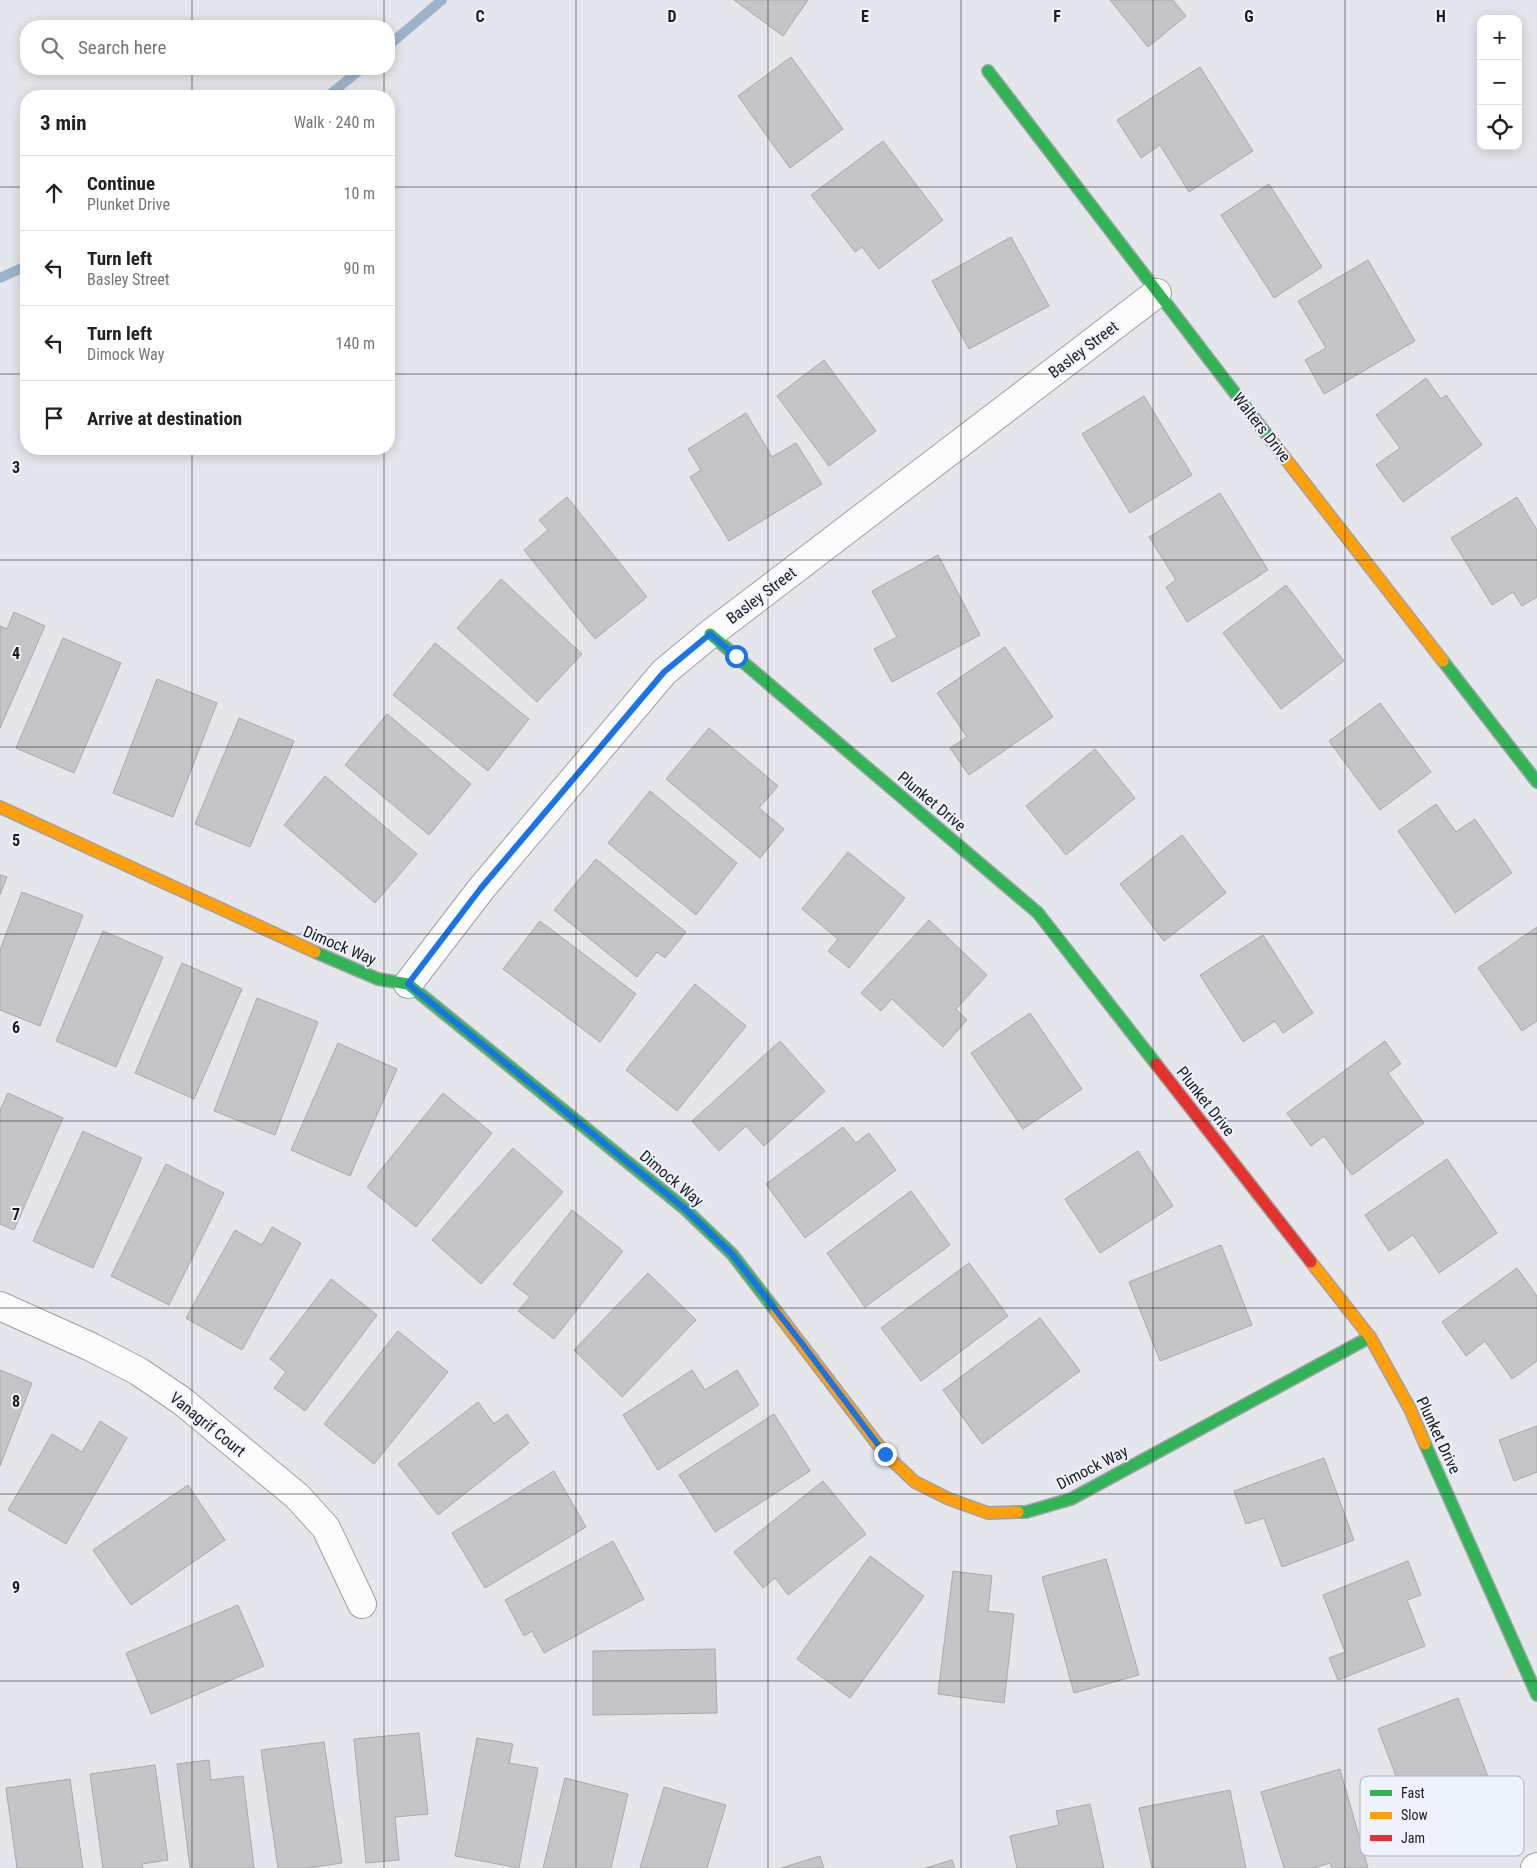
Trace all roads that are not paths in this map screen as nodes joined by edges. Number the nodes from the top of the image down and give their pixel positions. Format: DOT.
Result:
graph roads {
  1 [pos="988,71"];
  2 [pos="1157,292"];
  3 [pos="710,634"];
  4 [pos="1537,782"];
  5 [pos="0,807"];
  6 [pos="408,984"];
  7 [pos="0,1306"];
  8 [pos="1370,1337"];
  9 [pos="362,1604"];
  10 [pos="1537,1695"];
  1 -- 2 [label="street, Walters Drive"];
  2 -- 3 [label="street, Basley Street"];
  2 -- 4 [label="street, Walters Drive"];
  3 -- 6 [label="street, Basley Street"];
  3 -- 8 [label="street, Plunket Drive"];
  5 -- 6 [label="street, Dimock Way"];
  6 -- 8 [label="street, Dimock Way"];
  7 -- 9 [label="street, Vanagrif Court"];
  8 -- 10 [label="street, Plunket Drive"];
}
